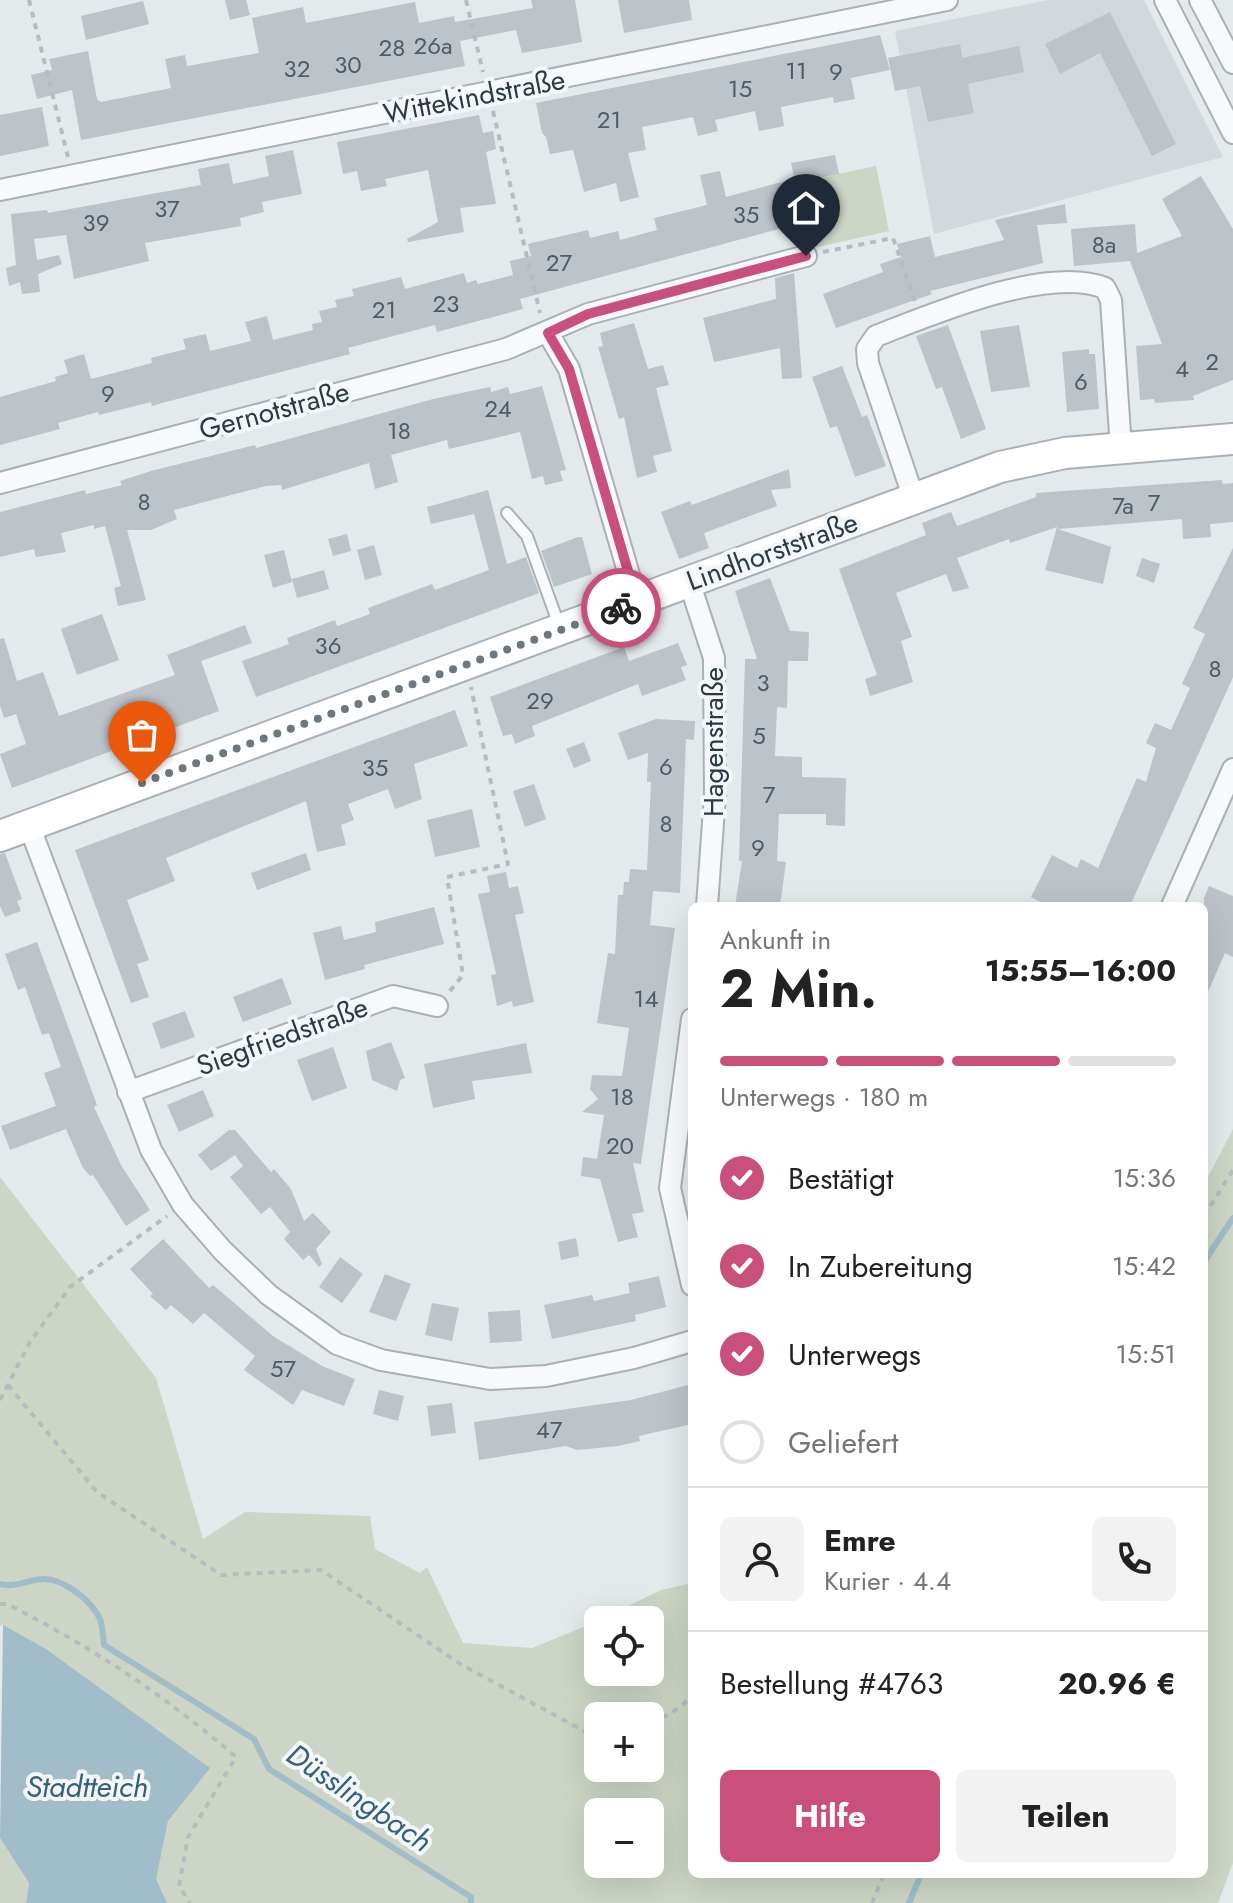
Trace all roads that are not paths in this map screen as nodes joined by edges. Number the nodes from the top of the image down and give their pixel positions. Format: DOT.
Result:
graph roads {
  1 [pos="947,0"];
  2 [pos="1165,0"];
  3 [pos="1200,0"];
  4 [pos="1233,63"];
  5 [pos="1233,133"];
  6 [pos="0,190"];
  7 [pos="806,256"];
  8 [pos="548,333"];
  9 [pos="1233,439"];
  10 [pos="1121,449"];
  11 [pos="0,483"];
  12 [pos="914,499"];
  13 [pos="507,513"];
  14 [pos="689,581"];
  15 [pos="637,602"];
  16 [pos="561,630"];
  17 [pos="1233,769"];
  18 [pos="29,825"];
  19 [pos="0,836"];
  20 [pos="707,902"];
  21 [pos="1174,902"];
  22 [pos="437,1006"];
  23 [pos="688,1050"];
  24 [pos="128,1092"];
  25 [pos="688,1267"];
  26 [pos="688,1342"];
  1 -- 6 [label="street, Wittekindstraße"];
  2 -- 5 [label="street"];
  3 -- 4 [label="street"];
  7 -- 8 [label="street, Gernotstraße"];
  8 -- 11 [label="street, Gernotstraße"];
  8 -- 15 [label="street"];
  9 -- 10 [label="street, Lindhorststraße"];
  10 -- 12 [label="street, Lindhorststraße"];
  10 -- 12 [label="street"];
  12 -- 14 [label="street, Lindhorststraße"];
  13 -- 16 [label="lane"];
  14 -- 15 [label="street, Lindhorststraße"];
  14 -- 20 [label="street, Hagenstraße"];
  15 -- 16 [label="street, Lindhorststraße"];
  16 -- 18 [label="street, Lindhorststraße"];
  17 -- 21 [label="street"];
  18 -- 19 [label="street, Lindhorststraße"];
  18 -- 24 [label="street"];
  22 -- 24 [label="street, Siegfriedstraße"];
  23 -- 25 [label="street"];
  24 -- 26 [label="street"];
}
